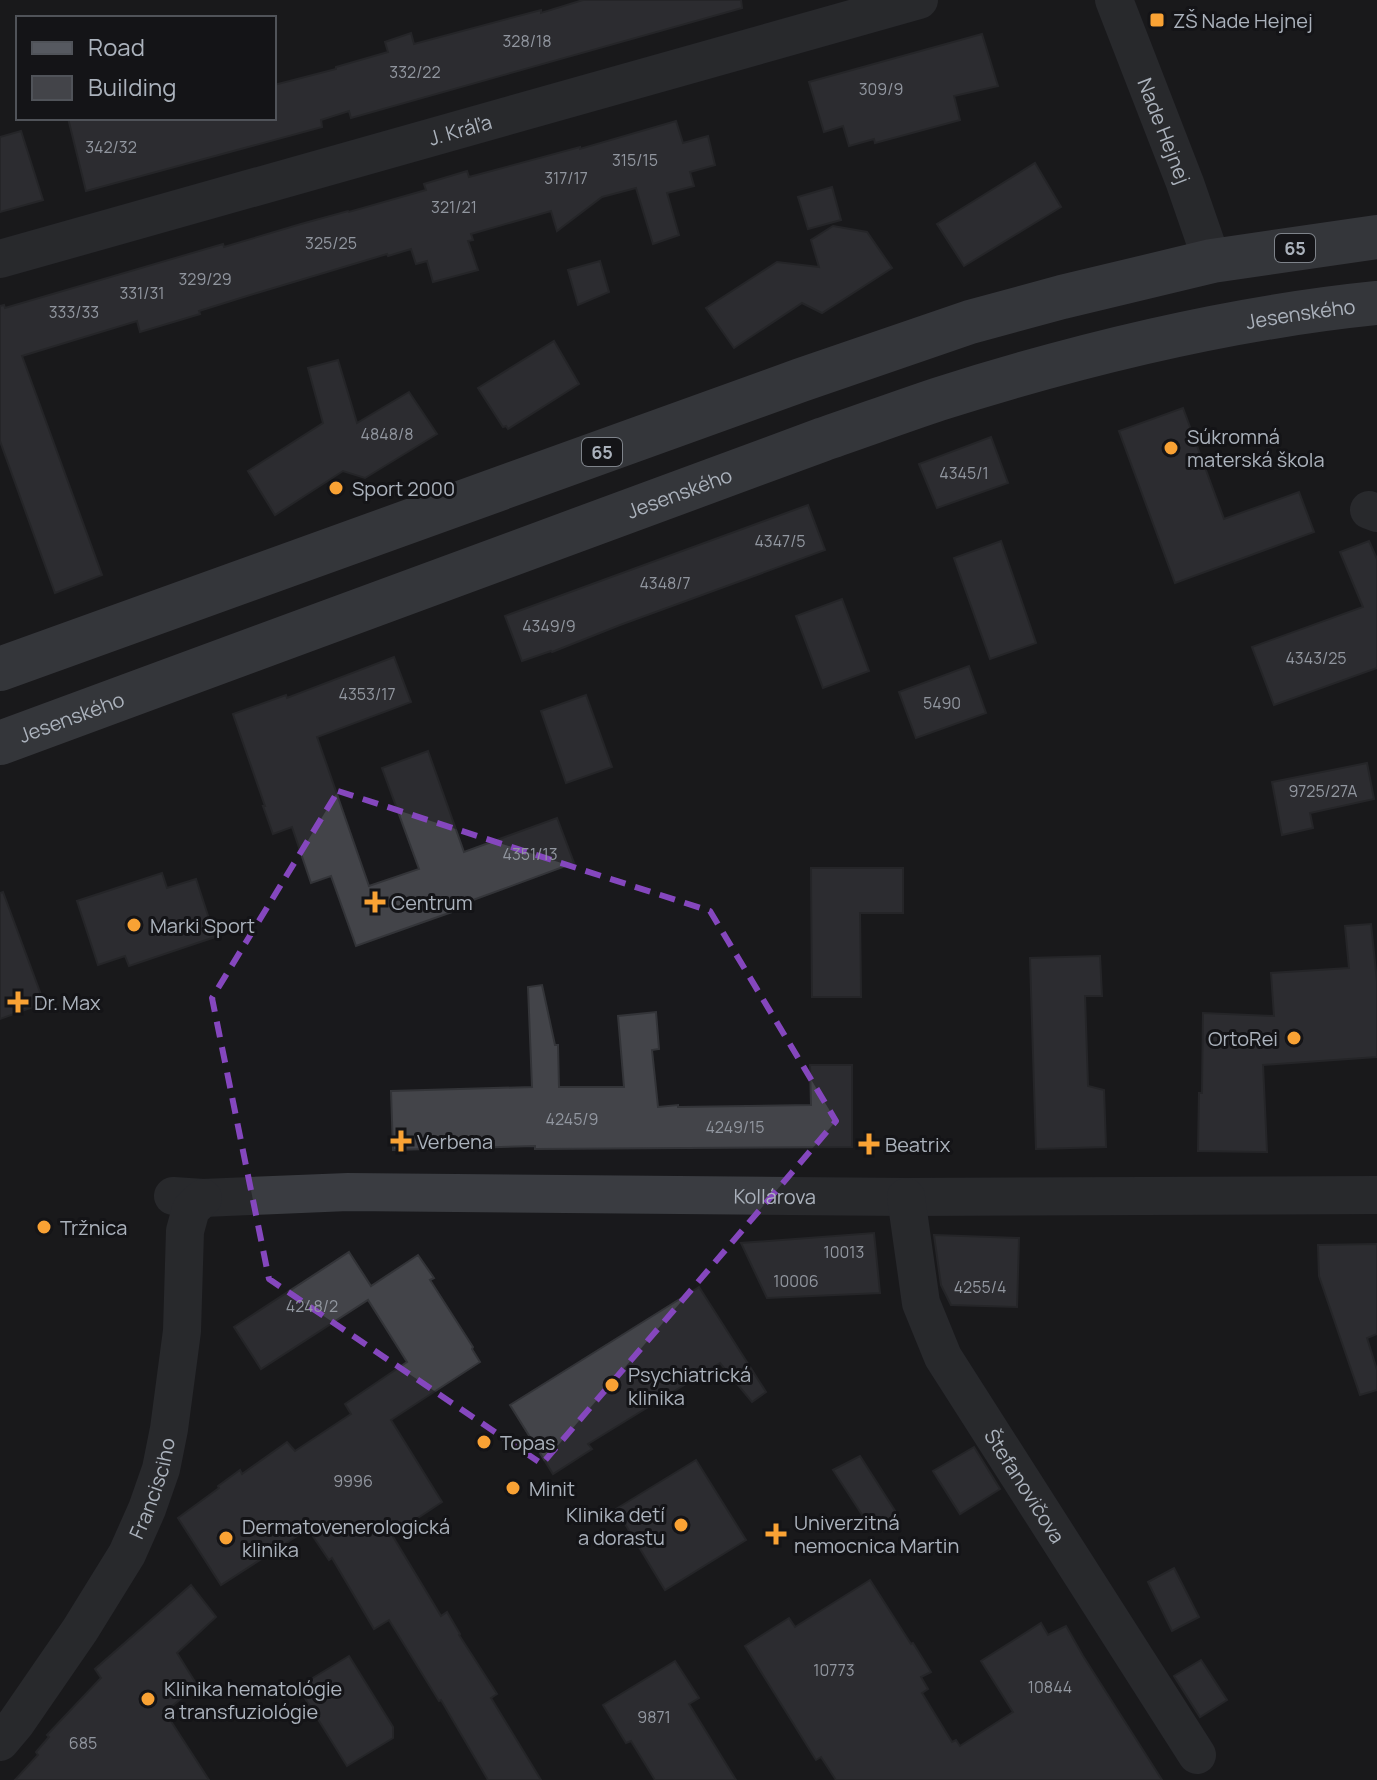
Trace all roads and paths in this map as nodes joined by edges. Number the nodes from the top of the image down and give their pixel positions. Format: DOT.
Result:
graph roads {
  1 [pos="919,0"];
  2 [pos="1114,0"];
  3 [pos="1377,237"];
  4 [pos="0,259"];
  5 [pos="1212,261"];
  6 [pos="1377,303"];
  7 [pos="1268,318"];
  8 [pos="1169,337"];
  9 [pos="0,669"];
  10 [pos="0,743"];
  11 [pos="1377,1195"];
  12 [pos="188,1197"];
  13 [pos="906,1197"];
  14 [pos="0,1742"];
  15 [pos="1197,1755"];
  1 -- 4 [label="street, J. Kráľa"];
  2 -- 5 [label="street, Nade Hejnej"];
  3 -- 5 [label="main road, 65"];
  5 -- 7 [label="main road"];
  5 -- 8 [label="main road"];
  5 -- 9 [label="main road, 65"];
  6 -- 7 [label="main road, Jesenského"];
  7 -- 8 [label="main road, Jesenského"];
  8 -- 10 [label="main road, Jesenského"];
  11 -- 13 [label="street, Kollárova"];
  12 -- 13 [label="street, Kollárova"];
  12 -- 14 [label="street, Francisciho"];
  13 -- 15 [label="street, Štefanovičova"];
}
